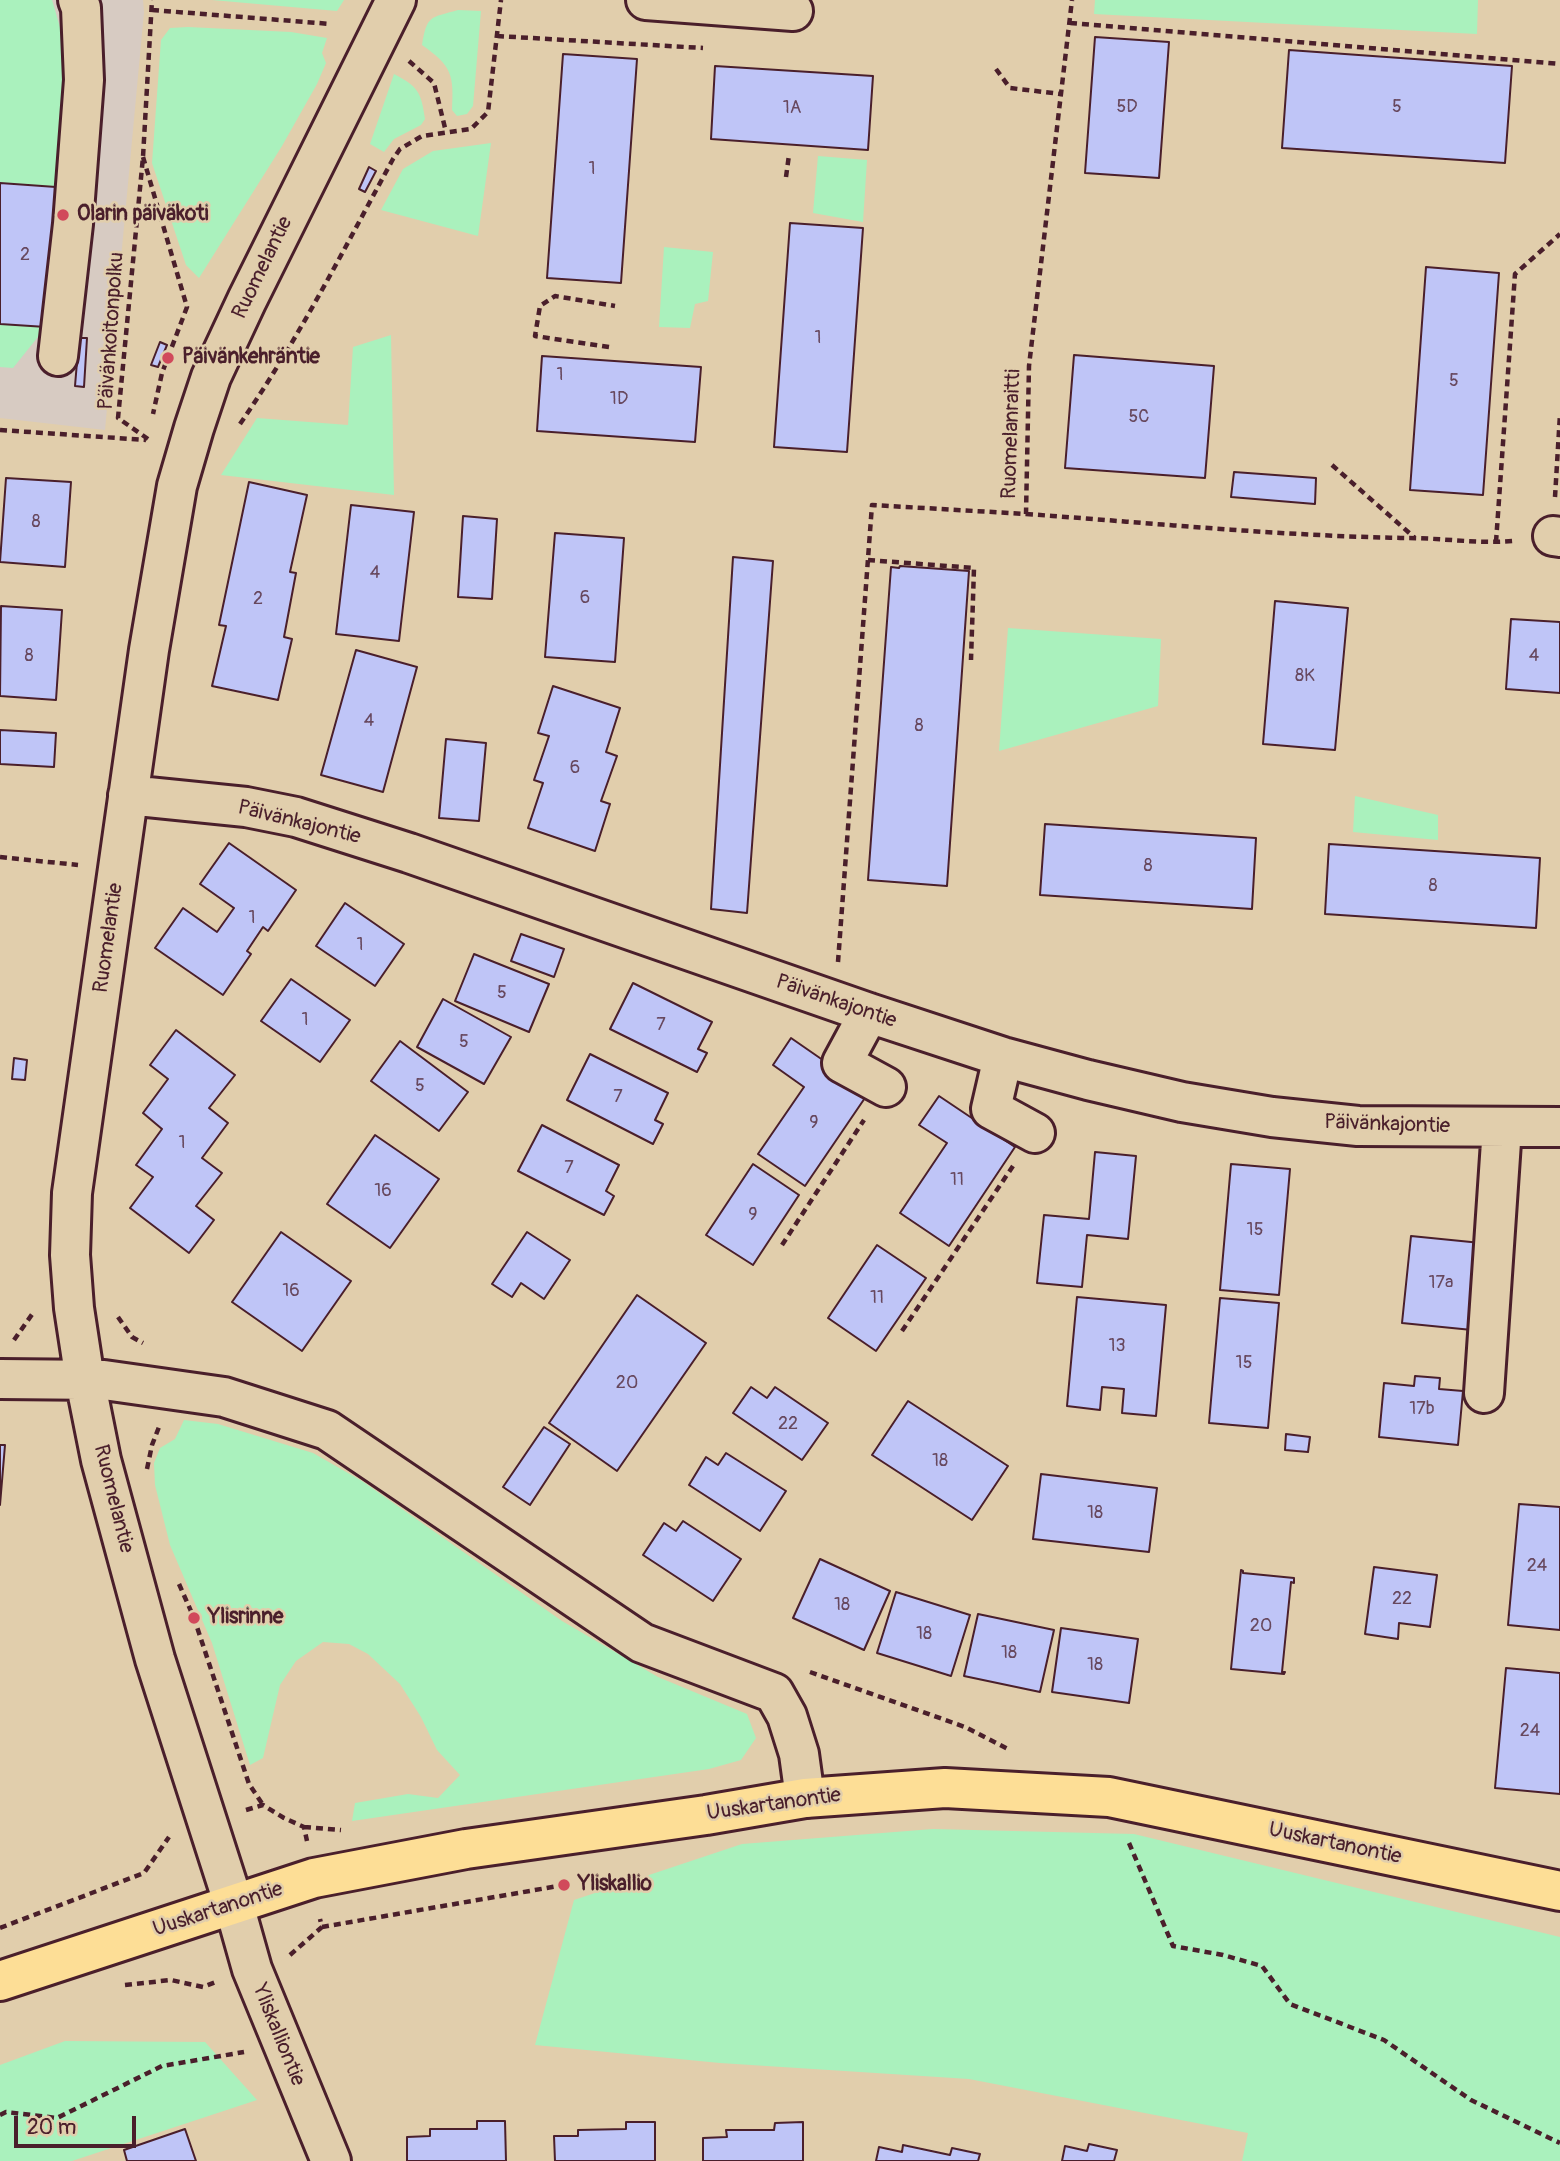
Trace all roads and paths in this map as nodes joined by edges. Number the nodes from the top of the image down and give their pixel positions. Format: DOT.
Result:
graph roads {
  1 [pos="78,0"];
  2 [pos="152,0"];
  3 [pos="396,0"];
  4 [pos="501,0"];
  5 [pos="646,0"];
  6 [pos="1072,0"];
  7 [pos="152,10"];
  8 [pos="793,11"];
  9 [pos="1069,23"];
  10 [pos="331,24"];
  11 [pos="497,36"];
  12 [pos="703,48"];
  13 [pos="408,61"];
  14 [pos="1560,64"];
  15 [pos="996,69"];
  16 [pos="1062,94"];
  17 [pos="446,132"];
  18 [pos="789,156"];
  19 [pos="143,157"];
  20 [pos="786,177"];
  21 [pos="1560,234"];
  22 [pos="615,306"];
  23 [pos="609,347"];
  24 [pos="58,356"];
  25 [pos="1560,414"];
  26 [pos="153,417"];
  27 [pos="151,428"];
  28 [pos="238,428"];
  29 [pos="0,430"];
  30 [pos="149,440"];
  31 [pos="1332,465"];
  32 [pos="1026,514"];
  33 [pos="1556,536"];
  34 [pos="1415,538"];
  35 [pos="1496,542"];
  36 [pos="868,561"];
  37 [pos="971,660"];
  38 [pos="128,795"];
  39 [pos="0,857"];
  40 [pos="83,866"];
  41 [pos="851,1007"];
  42 [pos="1003,1057"];
  43 [pos="886,1087"];
  44 [pos="1502,1127"];
  45 [pos="1560,1127"];
  46 [pos="1035,1133"];
  47 [pos="782,1245"];
  48 [pos="118,1316"];
  49 [pos="902,1331"];
  50 [pos="0,1378"];
  51 [pos="85,1380"];
  52 [pos="160,1388"];
  53 [pos="1484,1393"];
  54 [pos="148,1480"];
  55 [pos="178,1583"];
  56 [pos="1109,1797"];
  57 [pos="805,1798"];
  58 [pos="263,1805"];
  59 [pos="564,1885"];
  60 [pos="1560,1891"];
  61 [pos="234,1905"];
  62 [pos="322,1927"];
  63 [pos="292,1955"];
  64 [pos="251,1969"];
  65 [pos="0,1981"];
  66 [pos="121,1985"];
  67 [pos="283,2045"];
  68 [pos="0,2115"];
  69 [pos="1560,2143"];
  70 [pos="331,2161"];
  1 -- 24 [label="street"];
  2 -- 7 [label="path, Päivänkoitonpolku"];
  3 -- 38 [label="street, Ruomelantie"];
  4 -- 11 [label="path"];
  5 -- 8 [label="street"];
  6 -- 9 [label="path, Ruomelanraitti"];
  7 -- 10 [label="path"];
  7 -- 19 [label="path, Päivänkoitonpolku"];
  9 -- 14 [label="path"];
  9 -- 16 [label="path, Ruomelanraitti"];
  11 -- 12 [label="path"];
  11 -- 17 [label="path"];
  13 -- 17 [label="path"];
  15 -- 16 [label="path"];
  16 -- 32 [label="path, Ruomelanraitti"];
  17 -- 28 [label="path"];
  18 -- 20 [label="path"];
  19 -- 26 [label="path"];
  19 -- 30 [label="path, Päivänkoitonpolku"];
  21 -- 35 [label="path"];
  22 -- 23 [label="path"];
  25 -- 33 [label="path"];
  27 -- 30 [label="path"];
  29 -- 30 [label="path"];
  31 -- 34 [label="path"];
  32 -- 34 [label="path"];
  32 -- 36 [label="path, Ruomelanraitti"];
  33 -- 35 [label="path"];
  34 -- 35 [label="path"];
  36 -- 37 [label="path"];
  36 -- 41 [label="path, Ruomelanraitti"];
  38 -- 41 [label="street, Päivänkajontie"];
  38 -- 51 [label="street, Ruomelantie"];
  39 -- 40 [label="path"];
  41 -- 42 [label="street, Päivänkajontie"];
  41 -- 43 [label="street"];
  42 -- 44 [label="street, Päivänkajontie"];
  42 -- 46 [label="street"];
  43 -- 47 [label="path"];
  44 -- 45 [label="street, Päivänkajontie"];
  44 -- 53 [label="street"];
  46 -- 49 [label="path"];
  48 -- 52 [label="path"];
  50 -- 51 [label="street"];
  51 -- 52 [label="street"];
  51 -- 61 [label="street, Ruomelantie"];
  52 -- 54 [label="path"];
  52 -- 57 [label="street"];
  55 -- 58 [label="path"];
  56 -- 57 [label="main road, Uuskartanontie"];
  56 -- 60 [label="main road, Uuskartanontie"];
  56 -- 69 [label="path"];
  57 -- 61 [label="main road, Uuskartanontie"];
  59 -- 62 [label="path"];
  61 -- 64 [label="street, Yliskalliontie"];
  61 -- 65 [label="main road, Uuskartanontie"];
  63 -- 64 [label="path"];
  64 -- 66 [label="path"];
  64 -- 67 [label="street, Yliskalliontie"];
  67 -- 68 [label="path"];
  67 -- 70 [label="street, Yliskalliontie"];
}
